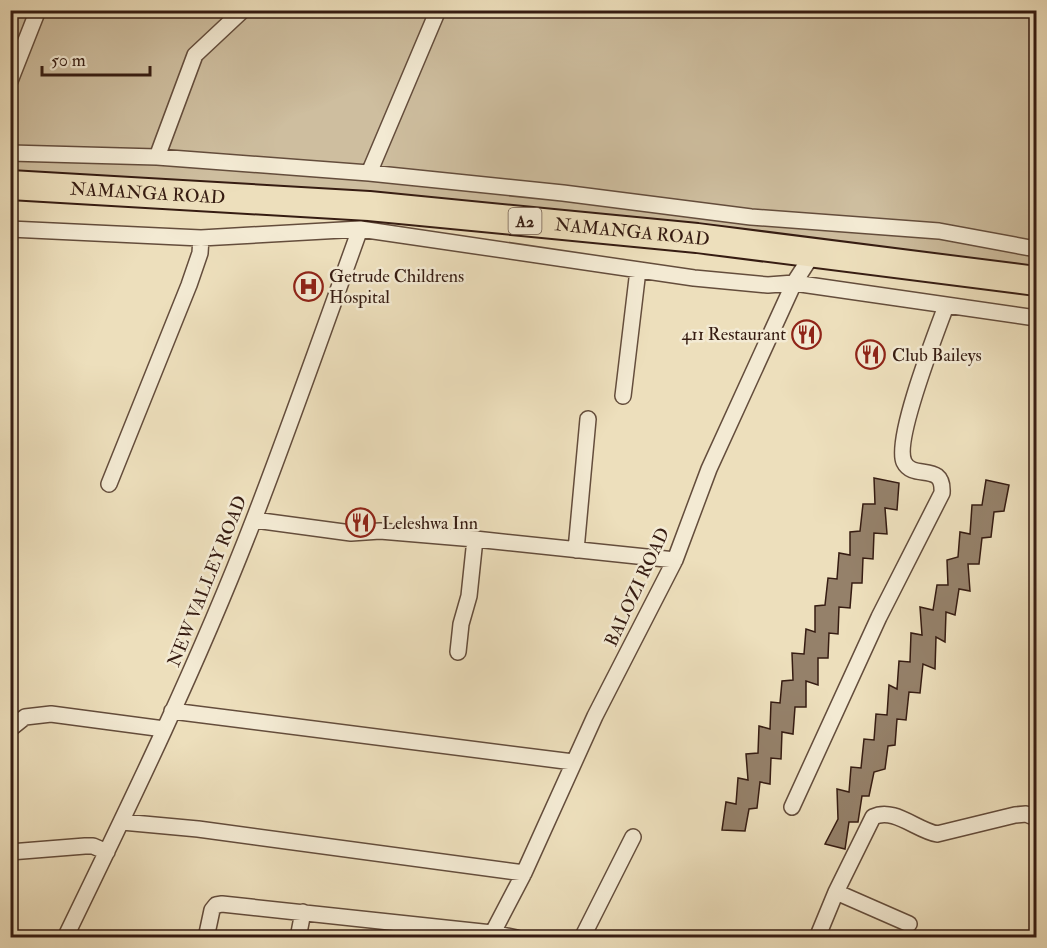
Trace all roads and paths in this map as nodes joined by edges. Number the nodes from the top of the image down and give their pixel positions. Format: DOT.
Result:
graph roads {
  1 [pos="38,10"];
  2 [pos="243,10"];
  3 [pos="438,10"];
  4 [pos="10,81"];
  5 [pos="10,153"];
  6 [pos="157,157"];
  7 [pos="369,173"];
  8 [pos="10,185"];
  9 [pos="10,229"];
  10 [pos="360,229"];
  11 [pos="201,238"];
  12 [pos="1036,249"];
  13 [pos="814,252"];
  14 [pos="638,270"];
  15 [pos="1036,281"];
  16 [pos="794,283"];
  17 [pos="946,306"];
  18 [pos="1036,318"];
  19 [pos="623,396"];
  20 [pos="588,419"];
  21 [pos="109,484"];
  22 [pos="254,520"];
  23 [pos="475,539"];
  24 [pos="576,550"];
  25 [pos="675,560"];
  26 [pos="458,652"];
  27 [pos="172,711"];
  28 [pos="10,729"];
  29 [pos="164,729"];
  30 [pos="573,762"];
  31 [pos="792,807"];
  32 [pos="1036,818"];
  33 [pos="122,822"];
  34 [pos="633,837"];
  35 [pos="10,852"];
  36 [pos="107,852"];
  37 [pos="524,873"];
  38 [pos="836,892"];
  39 [pos="303,912"];
  40 [pos="909,924"];
  41 [pos="392,930"];
  42 [pos="491,935"];
  43 [pos="65,938"];
  44 [pos="206,938"];
  45 [pos="298,938"];
  46 [pos="517,938"];
  47 [pos="582,938"];
  48 [pos="817,938"];
  1 -- 4 [label="street"];
  2 -- 6 [label="street"];
  3 -- 7 [label="street"];
  5 -- 6 [label="street"];
  6 -- 7 [label="street"];
  7 -- 12 [label="street"];
  8 -- 13 [label="highway, NAMANGA ROAD / A2"];
  9 -- 11 [label="street"];
  10 -- 11 [label="street"];
  10 -- 14 [label="street"];
  10 -- 22 [label="street, NEW VALLEY ROAD"];
  11 -- 21 [label="street"];
  13 -- 15 [label="highway, NAMANGA ROAD / A2"];
  13 -- 16 [label="street, BALOZI ROAD"];
  14 -- 16 [label="street"];
  14 -- 19 [label="street"];
  16 -- 17 [label="street"];
  16 -- 25 [label="street, BALOZI ROAD"];
  17 -- 18 [label="street"];
  17 -- 31 [label="street"];
  20 -- 24 [label="street"];
  22 -- 23 [label="street"];
  22 -- 27 [label="street, NEW VALLEY ROAD"];
  23 -- 24 [label="street"];
  23 -- 26 [label="street"];
  24 -- 25 [label="street"];
  25 -- 30 [label="street, BALOZI ROAD"];
  27 -- 29 [label="street, NEW VALLEY ROAD"];
  27 -- 30 [label="street"];
  28 -- 29 [label="street"];
  29 -- 33 [label="street, NEW VALLEY ROAD"];
  30 -- 37 [label="street, BALOZI ROAD"];
  32 -- 38 [label="street"];
  33 -- 36 [label="street, NEW VALLEY ROAD"];
  33 -- 37 [label="street"];
  34 -- 47 [label="street"];
  35 -- 36 [label="street"];
  36 -- 43 [label="street, NEW VALLEY ROAD"];
  37 -- 42 [label="street, BALOZI ROAD"];
  38 -- 40 [label="street"];
  38 -- 48 [label="street"];
  39 -- 41 [label="street"];
  39 -- 44 [label="street"];
  39 -- 45 [label="street"];
  41 -- 42 [label="street"];
  42 -- 46 [label="street"];
}
